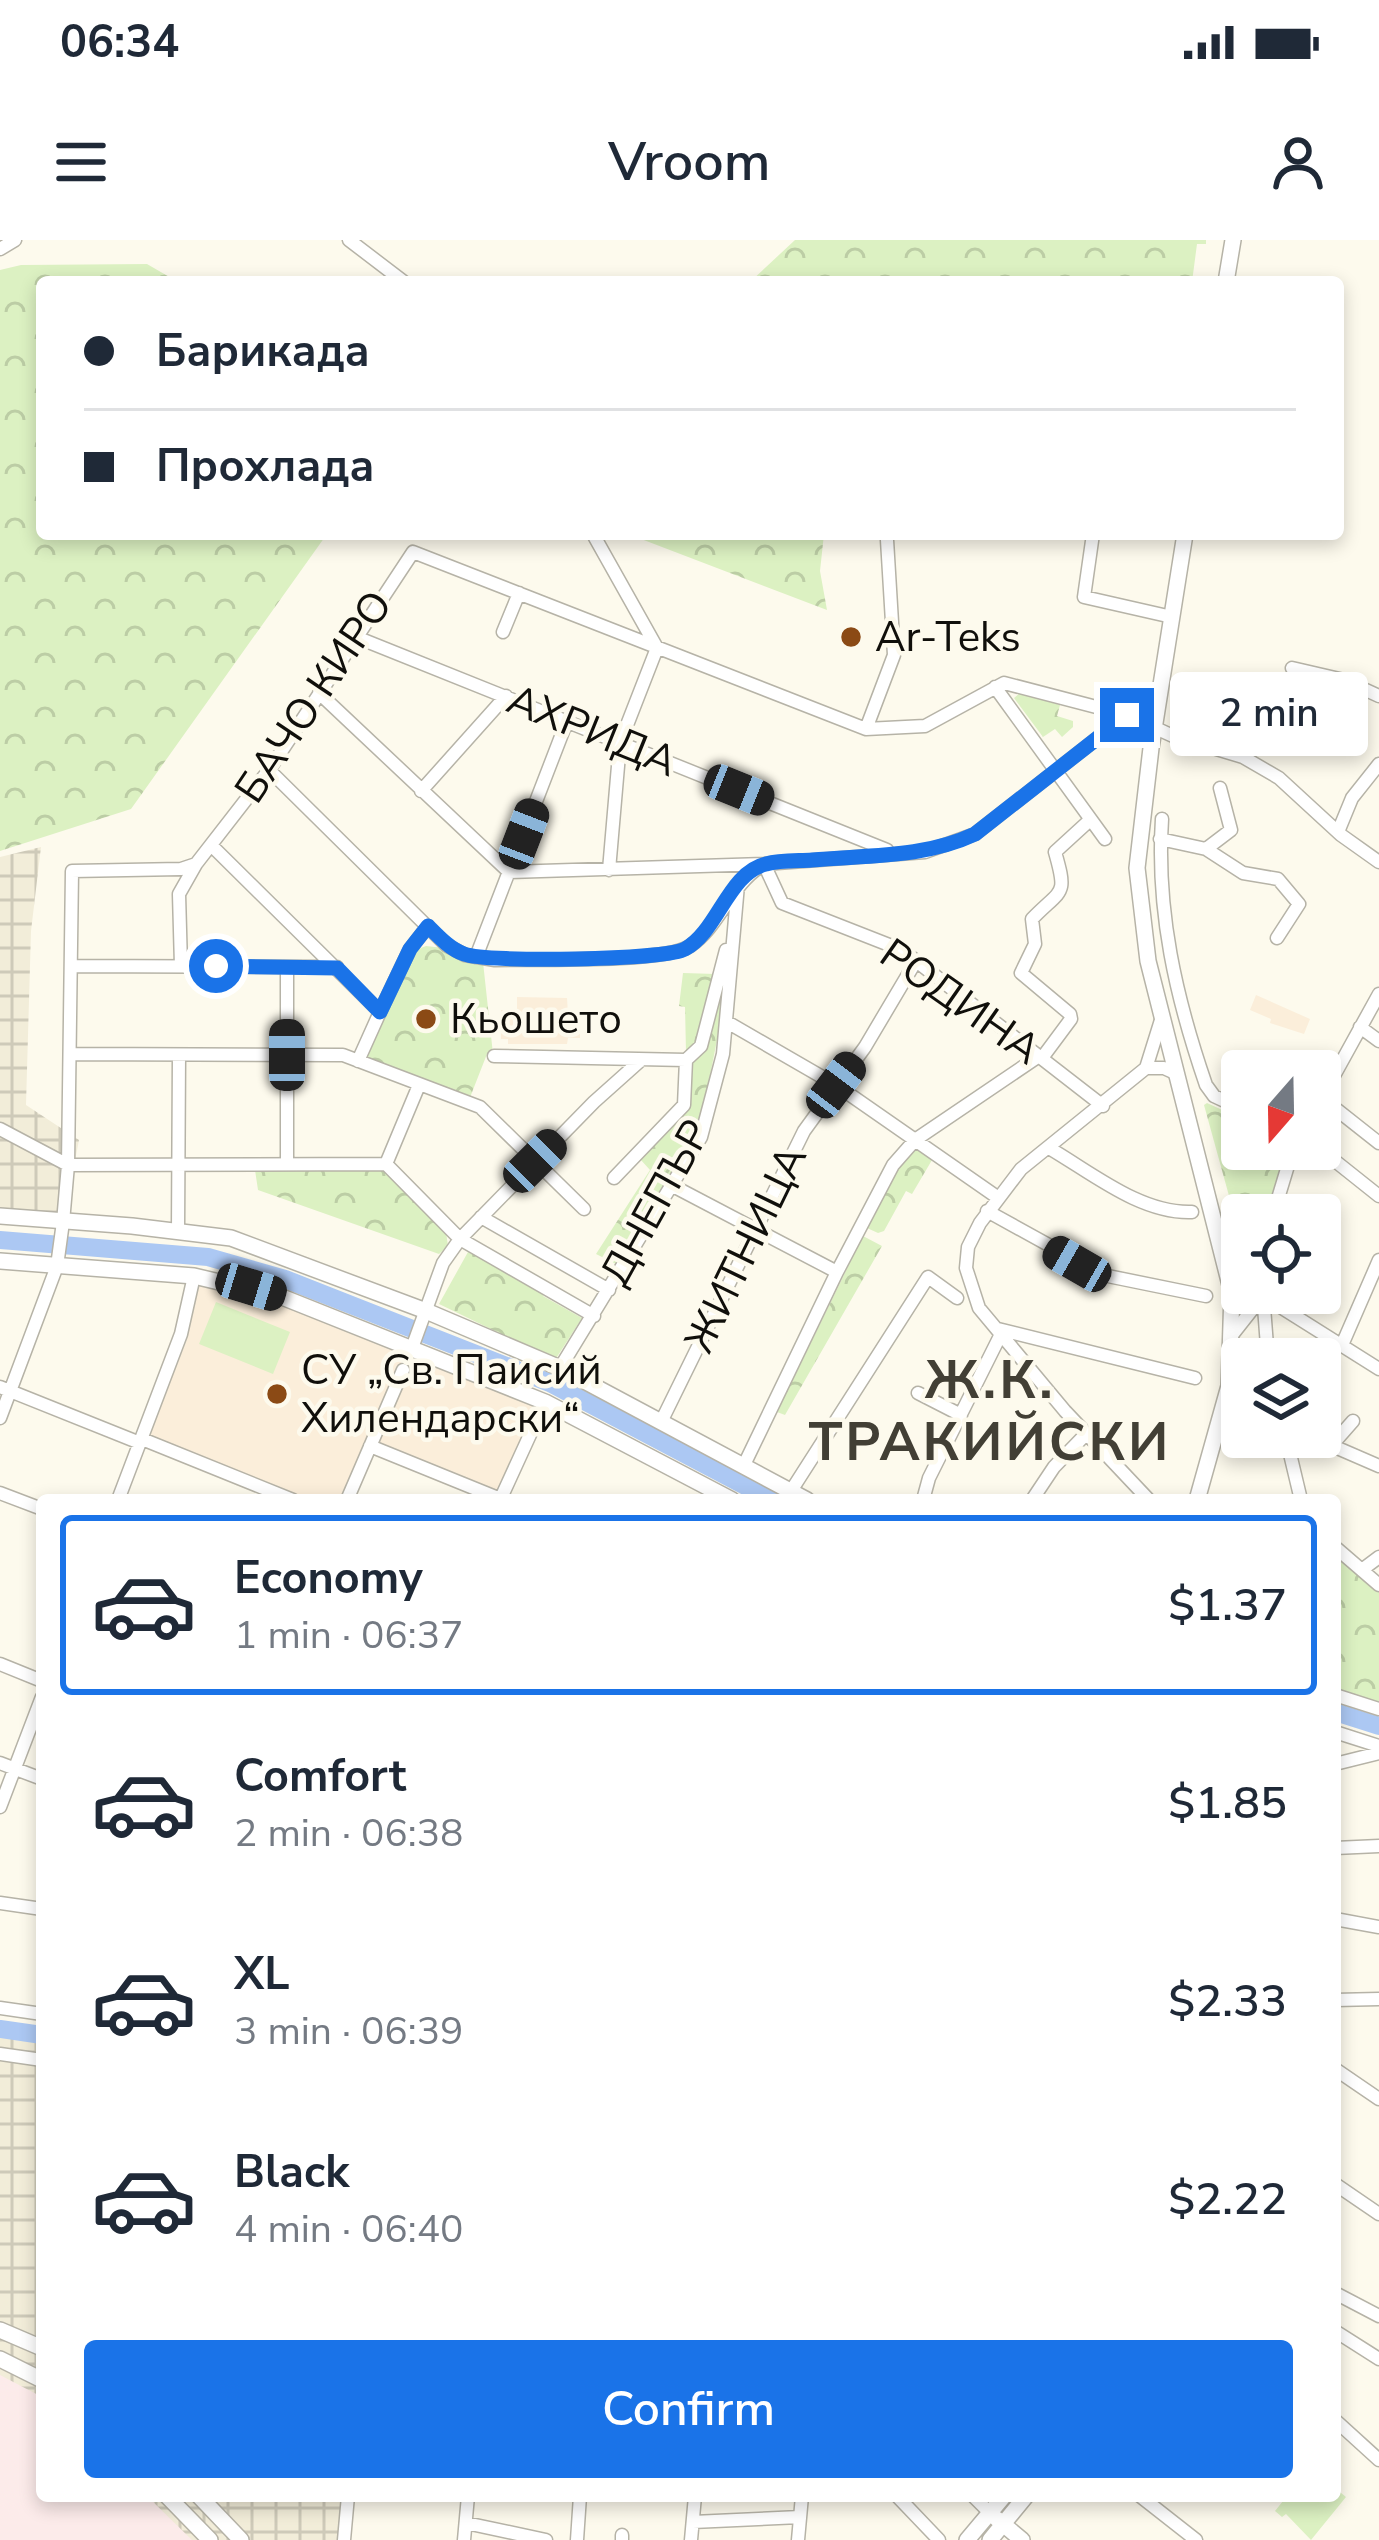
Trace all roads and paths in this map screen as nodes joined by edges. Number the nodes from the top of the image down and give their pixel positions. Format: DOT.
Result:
graph roads {
  1 [pos="15,240"];
  2 [pos="349,240"];
  3 [pos="1233,240"];
  4 [pos="0,249"];
  5 [pos="396,276"];
  6 [pos="1227,276"];
  7 [pos="596,540"];
  8 [pos="887,540"];
  9 [pos="1093,540"];
  10 [pos="1184,540"];
  11 [pos="519,593"];
  12 [pos="1172,617"];
  13 [pos="503,632"];
  14 [pos="356,638"];
  15 [pos="657,648"];
  16 [pos="1292,668"];
  17 [pos="994,687"];
  18 [pos="319,693"];
  19 [pos="1379,695"];
  20 [pos="506,696"];
  21 [pos="1127,715"];
  22 [pos="567,721"];
  23 [pos="1154,727"];
  24 [pos="866,728"];
  25 [pos="620,743"];
  26 [pos="1378,765"];
  27 [pos="269,770"];
  28 [pos="1057,770"];
  29 [pos="1220,788"];
  30 [pos="421,790"];
  31 [pos="1162,819"];
  32 [pos="1090,820"];
  33 [pos="1338,832"];
  34 [pos="1160,838"];
  35 [pos="1105,839"];
  36 [pos="212,846"];
  37 [pos="1207,849"];
  38 [pos="894,853"];
  39 [pos="1379,862"];
  40 [pos="196,864"];
  41 [pos="764,864"];
  42 [pos="609,870"];
  43 [pos="509,872"];
  44 [pos="739,884"];
  45 [pos="734,920"];
  46 [pos="428,926"];
  47 [pos="1277,938"];
  48 [pos="476,957"];
  49 [pos="916,961"];
  50 [pos="71,966"];
  51 [pos="181,966"];
  52 [pos="287,967"];
  53 [pos="337,968"];
  54 [pos="1379,994"];
  55 [pos="380,1012"];
  56 [pos="1161,1020"];
  57 [pos="727,1022"];
  58 [pos="1360,1027"];
  59 [pos="1379,1041"];
  60 [pos="70,1054"];
  61 [pos="179,1055"];
  62 [pos="287,1055"];
  63 [pos="494,1056"];
  64 [pos="1040,1057"];
  65 [pos="358,1060"];
  66 [pos="641,1060"];
  67 [pos="686,1060"];
  68 [pos="1341,1062"];
  69 [pos="1146,1068"];
  70 [pos="1175,1073"];
  71 [pos="419,1084"];
  72 [pos="836,1085"];
  73 [pos="1221,1099"];
  74 [pos="1103,1106"];
  75 [pos="1341,1114"];
  76 [pos="0,1129"];
  77 [pos="914,1140"];
  78 [pos="1379,1143"];
  79 [pos="1049,1148"];
  80 [pos="535,1161"];
  81 [pos="178,1164"];
  82 [pos="287,1164"];
  83 [pos="386,1164"];
  84 [pos="68,1165"];
  85 [pos="1341,1166"];
  86 [pos="614,1178"];
  87 [pos="673,1186"];
  88 [pos="1379,1196"];
  89 [pos="997,1197"];
  90 [pos="584,1209"];
  91 [pos="987,1211"];
  92 [pos="1192,1212"];
  93 [pos="0,1216"];
  94 [pos="481,1217"];
  95 [pos="756,1229"];
  96 [pos="178,1230"];
  97 [pos="460,1239"];
  98 [pos="60,1244"];
  99 [pos="1221,1251"];
  100 [pos="1379,1260"];
  101 [pos="0,1262"];
  102 [pos="837,1272"];
  103 [pos="194,1276"];
  104 [pos="609,1289"];
  105 [pos="1206,1296"];
  106 [pos="957,1298"];
  107 [pos="1232,1314"];
  108 [pos="1248,1314"];
  109 [pos="1294,1314"];
  110 [pos="424,1316"];
  111 [pos="594,1316"];
  112 [pos="999,1331"];
  113 [pos="1232,1335"];
  114 [pos="414,1343"];
  115 [pos="1342,1345"];
  116 [pos="560,1368"];
  117 [pos="1379,1369"];
  118 [pos="403,1370"];
  119 [pos="1195,1378"];
  120 [pos="5,1389"];
  121 [pos="918,1394"];
  122 [pos="545,1402"];
  123 [pos="961,1415"];
  124 [pos="0,1418"];
  125 [pos="662,1420"];
  126 [pos="1353,1421"];
  127 [pos="1086,1434"];
  128 [pos="1341,1434"];
  129 [pos="141,1441"];
  130 [pos="370,1446"];
  131 [pos="1341,1450"];
  132 [pos="1291,1458"];
  133 [pos="744,1466"];
  134 [pos="1379,1466"];
  135 [pos="791,1491"];
  136 [pos="0,1493"];
  137 [pos="120,1494"];
  138 [pos="278,1494"];
  139 [pos="350,1494"];
  140 [pos="490,1494"];
  141 [pos="504,1494"];
  142 [pos="706,1494"];
  143 [pos="796,1494"];
  144 [pos="925,1494"];
  145 [pos="1036,1494"];
  146 [pos="1143,1494"];
  147 [pos="1200,1494"];
  148 [pos="1300,1494"];
  149 [pos="36,1507"];
  150 [pos="1341,1552"];
  151 [pos="1379,1557"];
  152 [pos="1364,1569"];
  153 [pos="1379,1585"];
  154 [pos="0,1664"];
  155 [pos="36,1679"];
  156 [pos="1341,1697"];
  157 [pos="1379,1709"];
  158 [pos="36,1713"];
  159 [pos="1341,1734"];
  160 [pos="1379,1750"];
  161 [pos="0,1762"];
  162 [pos="1341,1762"];
  163 [pos="15,1768"];
  164 [pos="36,1777"];
  165 [pos="0,1807"];
  166 [pos="1379,1846"];
  167 [pos="1341,1848"];
  168 [pos="0,1903"];
  169 [pos="36,1908"];
  170 [pos="1341,1920"];
  171 [pos="1379,1927"];
  172 [pos="1379,1999"];
  173 [pos="1341,2000"];
  174 [pos="0,2008"];
  175 [pos="36,2013"];
  176 [pos="0,2054"];
  177 [pos="36,2059"];
  178 [pos="1341,2078"];
  179 [pos="1379,2099"];
  180 [pos="1341,2188"];
  181 [pos="1379,2214"];
  182 [pos="1341,2296"];
  183 [pos="1379,2316"];
  184 [pos="0,2330"];
  185 [pos="1341,2336"];
  186 [pos="36,2345"];
  187 [pos="0,2359"];
  188 [pos="1379,2360"];
  189 [pos="36,2377"];
  190 [pos="1341,2425"];
  191 [pos="1379,2460"];
  192 [pos="173,2502"];
  193 [pos="205,2502"];
  194 [pos="347,2502"];
  195 [pos="468,2502"];
  196 [pos="580,2502"];
  197 [pos="695,2502"];
  198 [pos="801,2502"];
  199 [pos="903,2502"];
  200 [pos="1019,2502"];
  201 [pos="1148,2502"];
  202 [pos="800,2517"];
  203 [pos="693,2522"];
  204 [pos="466,2523"];
  205 [pos="994,2525"];
  206 [pos="210,2540"];
  207 [pos="242,2540"];
  208 [pos="344,2540"];
  209 [pos="464,2540"];
  210 [pos="546,2540"];
  211 [pos="577,2540"];
  212 [pos="691,2540"];
  213 [pos="798,2540"];
  214 [pos="939,2540"];
  215 [pos="967,2540"];
  216 [pos="1022,2540"];
  217 [pos="1196,2540"];
  1 -- 4 [label="street"];
  2 -- 5 [label="street"];
  3 -- 6 [label="main road"];
  7 -- 15 [label="street"];
  8 -- 24 [label="street"];
  9 -- 12 [label="street"];
  10 -- 12 [label="main road"];
  11 -- 13 [label="street"];
  11 -- 14 [label="street, БАЧО КИРО"];
  11 -- 15 [label="street, БАЧО КИРО"];
  12 -- 23 [label="main road"];
  14 -- 18 [label="street, БАЧО КИРО"];
  14 -- 20 [label="street, АХРИДА"];
  15 -- 24 [label="street, БАЧО КИРО"];
  15 -- 25 [label="street"];
  16 -- 19 [label="street"];
  17 -- 21 [label="street"];
  17 -- 24 [label="street, БАЧО КИРО"];
  17 -- 28 [label="street"];
  18 -- 27 [label="street, БАЧО КИРО"];
  18 -- 30 [label="street"];
  20 -- 22 [label="street, АХРИДА"];
  20 -- 30 [label="street"];
  21 -- 23 [label="street"];
  21 -- 28 [label="street"];
  22 -- 25 [label="street, АХРИДА"];
  22 -- 43 [label="street"];
  23 -- 33 [label="street"];
  23 -- 56 [label="main road"];
  25 -- 38 [label="street, АХРИДА"];
  25 -- 42 [label="street"];
  26 -- 33 [label="street"];
  27 -- 36 [label="street, БАЧО КИРО"];
  27 -- 46 [label="street"];
  28 -- 32 [label="street"];
  28 -- 38 [label="street"];
  29 -- 37 [label="street"];
  30 -- 43 [label="street"];
  31 -- 34 [label="street"];
  32 -- 35 [label="street"];
  32 -- 64 [label="street"];
  33 -- 39 [label="street"];
  34 -- 37 [label="street"];
  34 -- 73 [label="street"];
  36 -- 40 [label="street, БАЧО КИРО"];
  36 -- 53 [label="street"];
  37 -- 47 [label="street"];
  38 -- 41 [label="street"];
  40 -- 50 [label="street"];
  40 -- 51 [label="street"];
  41 -- 42 [label="street"];
  41 -- 44 [label="street"];
  41 -- 49 [label="street, РОДИНА"];
  42 -- 43 [label="street"];
  43 -- 48 [label="street"];
  44 -- 45 [label="street, ДНЕПЪР"];
  44 -- 48 [label="street"];
  45 -- 57 [label="street, ДНЕПЪР"];
  45 -- 67 [label="street, ДНЕПЪР"];
  46 -- 48 [label="street"];
  46 -- 55 [label="street"];
  49 -- 64 [label="street, РОДИНА"];
  49 -- 72 [label="street, ЖИТНИЦА"];
  50 -- 51 [label="street"];
  50 -- 60 [label="street"];
  51 -- 52 [label="street"];
  52 -- 53 [label="street"];
  52 -- 62 [label="street"];
  53 -- 55 [label="street"];
  54 -- 58 [label="street"];
  55 -- 65 [label="street"];
  56 -- 69 [label="street"];
  56 -- 70 [label="main road"];
  57 -- 72 [label="street"];
  57 -- 87 [label="street, ДНЕПЪР"];
  58 -- 59 [label="street"];
  58 -- 68 [label="street"];
  60 -- 61 [label="street"];
  60 -- 84 [label="street"];
  61 -- 62 [label="street"];
  61 -- 81 [label="street"];
  62 -- 65 [label="street"];
  62 -- 82 [label="street"];
  63 -- 66 [label="street"];
  64 -- 74 [label="street, РОДИНА"];
  64 -- 77 [label="street"];
  65 -- 71 [label="street"];
  66 -- 67 [label="street"];
  66 -- 80 [label="street"];
  67 -- 86 [label="street, ДНЕПЪР"];
  69 -- 70 [label="street"];
  69 -- 74 [label="street"];
  70 -- 99 [label="main road"];
  71 -- 80 [label="street"];
  71 -- 83 [label="street"];
  72 -- 77 [label="street"];
  72 -- 95 [label="street, ЖИТНИЦА"];
  74 -- 79 [label="street"];
  75 -- 78 [label="street"];
  76 -- 84 [label="street"];
  77 -- 89 [label="street"];
  77 -- 102 [label="street"];
  79 -- 89 [label="street"];
  79 -- 92 [label="street"];
  80 -- 90 [label="street"];
  80 -- 94 [label="street"];
  81 -- 82 [label="street"];
  81 -- 84 [label="street"];
  81 -- 96 [label="street"];
  82 -- 83 [label="street"];
  83 -- 97 [label="street"];
  84 -- 98 [label="street"];
  85 -- 88 [label="street"];
  87 -- 95 [label="street"];
  87 -- 104 [label="street, ДНЕПЪР"];
  89 -- 91 [label="street"];
  91 -- 105 [label="street"];
  91 -- 112 [label="street"];
  93 -- 98 [label="main road"];
  94 -- 97 [label="street"];
  94 -- 104 [label="street"];
  95 -- 102 [label="street"];
  95 -- 125 [label="street, ЖИТНИЦА"];
  96 -- 98 [label="main road"];
  96 -- 110 [label="main road"];
  97 -- 110 [label="street"];
  97 -- 111 [label="street"];
  98 -- 101 [label="main road"];
  98 -- 103 [label="main road"];
  98 -- 120 [label="street"];
  100 -- 115 [label="street"];
  102 -- 133 [label="street"];
  103 -- 114 [label="main road"];
  103 -- 129 [label="street"];
  104 -- 111 [label="street, ДНЕПЪР"];
  106 -- 135 [label="street"];
  107 -- 113 [label="main road"];
  108 -- 113 [label="street"];
  109 -- 115 [label="street"];
  110 -- 114 [label="street"];
  110 -- 116 [label="main road"];
  111 -- 116 [label="street, ДНЕПЪР"];
  112 -- 119 [label="street"];
  112 -- 123 [label="street"];
  112 -- 127 [label="street"];
  113 -- 147 [label="main road"];
  114 -- 122 [label="main road"];
  115 -- 117 [label="street"];
  116 -- 125 [label="main road"];
  118 -- 130 [label="street"];
  120 -- 124 [label="street"];
  120 -- 129 [label="street"];
  121 -- 123 [label="street"];
  122 -- 141 [label="street"];
  122 -- 142 [label="main road"];
  123 -- 144 [label="street"];
  125 -- 133 [label="main road"];
  126 -- 128 [label="street"];
  127 -- 145 [label="street"];
  127 -- 146 [label="street"];
  129 -- 137 [label="street"];
  129 -- 138 [label="street"];
  130 -- 139 [label="street"];
  130 -- 140 [label="street"];
  131 -- 134 [label="street"];
  132 -- 148 [label="street"];
  133 -- 135 [label="main road"];
  135 -- 143 [label="main road"];
  136 -- 149 [label="street"];
  150 -- 152 [label="street"];
  151 -- 152 [label="street"];
  152 -- 153 [label="street"];
  154 -- 155 [label="street"];
  156 -- 157 [label="street"];
  158 -- 163 [label="street"];
  159 -- 160 [label="street"];
  160 -- 162 [label="street"];
  161 -- 163 [label="street"];
  163 -- 164 [label="street"];
  163 -- 165 [label="street"];
  166 -- 167 [label="street"];
  168 -- 169 [label="street"];
  170 -- 171 [label="street"];
  172 -- 173 [label="street"];
  174 -- 175 [label="street"];
  176 -- 177 [label="street"];
  178 -- 179 [label="street"];
  180 -- 181 [label="street"];
  182 -- 183 [label="street"];
  184 -- 186 [label="main road"];
  185 -- 188 [label="street"];
  187 -- 189 [label="main road"];
  190 -- 191 [label="street"];
  192 -- 206 [label="main road"];
  193 -- 207 [label="main road"];
  194 -- 208 [label="street"];
  195 -- 204 [label="street"];
  196 -- 211 [label="street"];
  197 -- 203 [label="street"];
  198 -- 202 [label="street"];
  199 -- 214 [label="street"];
  200 -- 205 [label="main road"];
  201 -- 217 [label="street"];
  202 -- 203 [label="street"];
  202 -- 213 [label="street"];
  203 -- 212 [label="street"];
  204 -- 209 [label="street"];
  204 -- 210 [label="street"];
  205 -- 215 [label="main road"];
  205 -- 216 [label="main road"];
}
